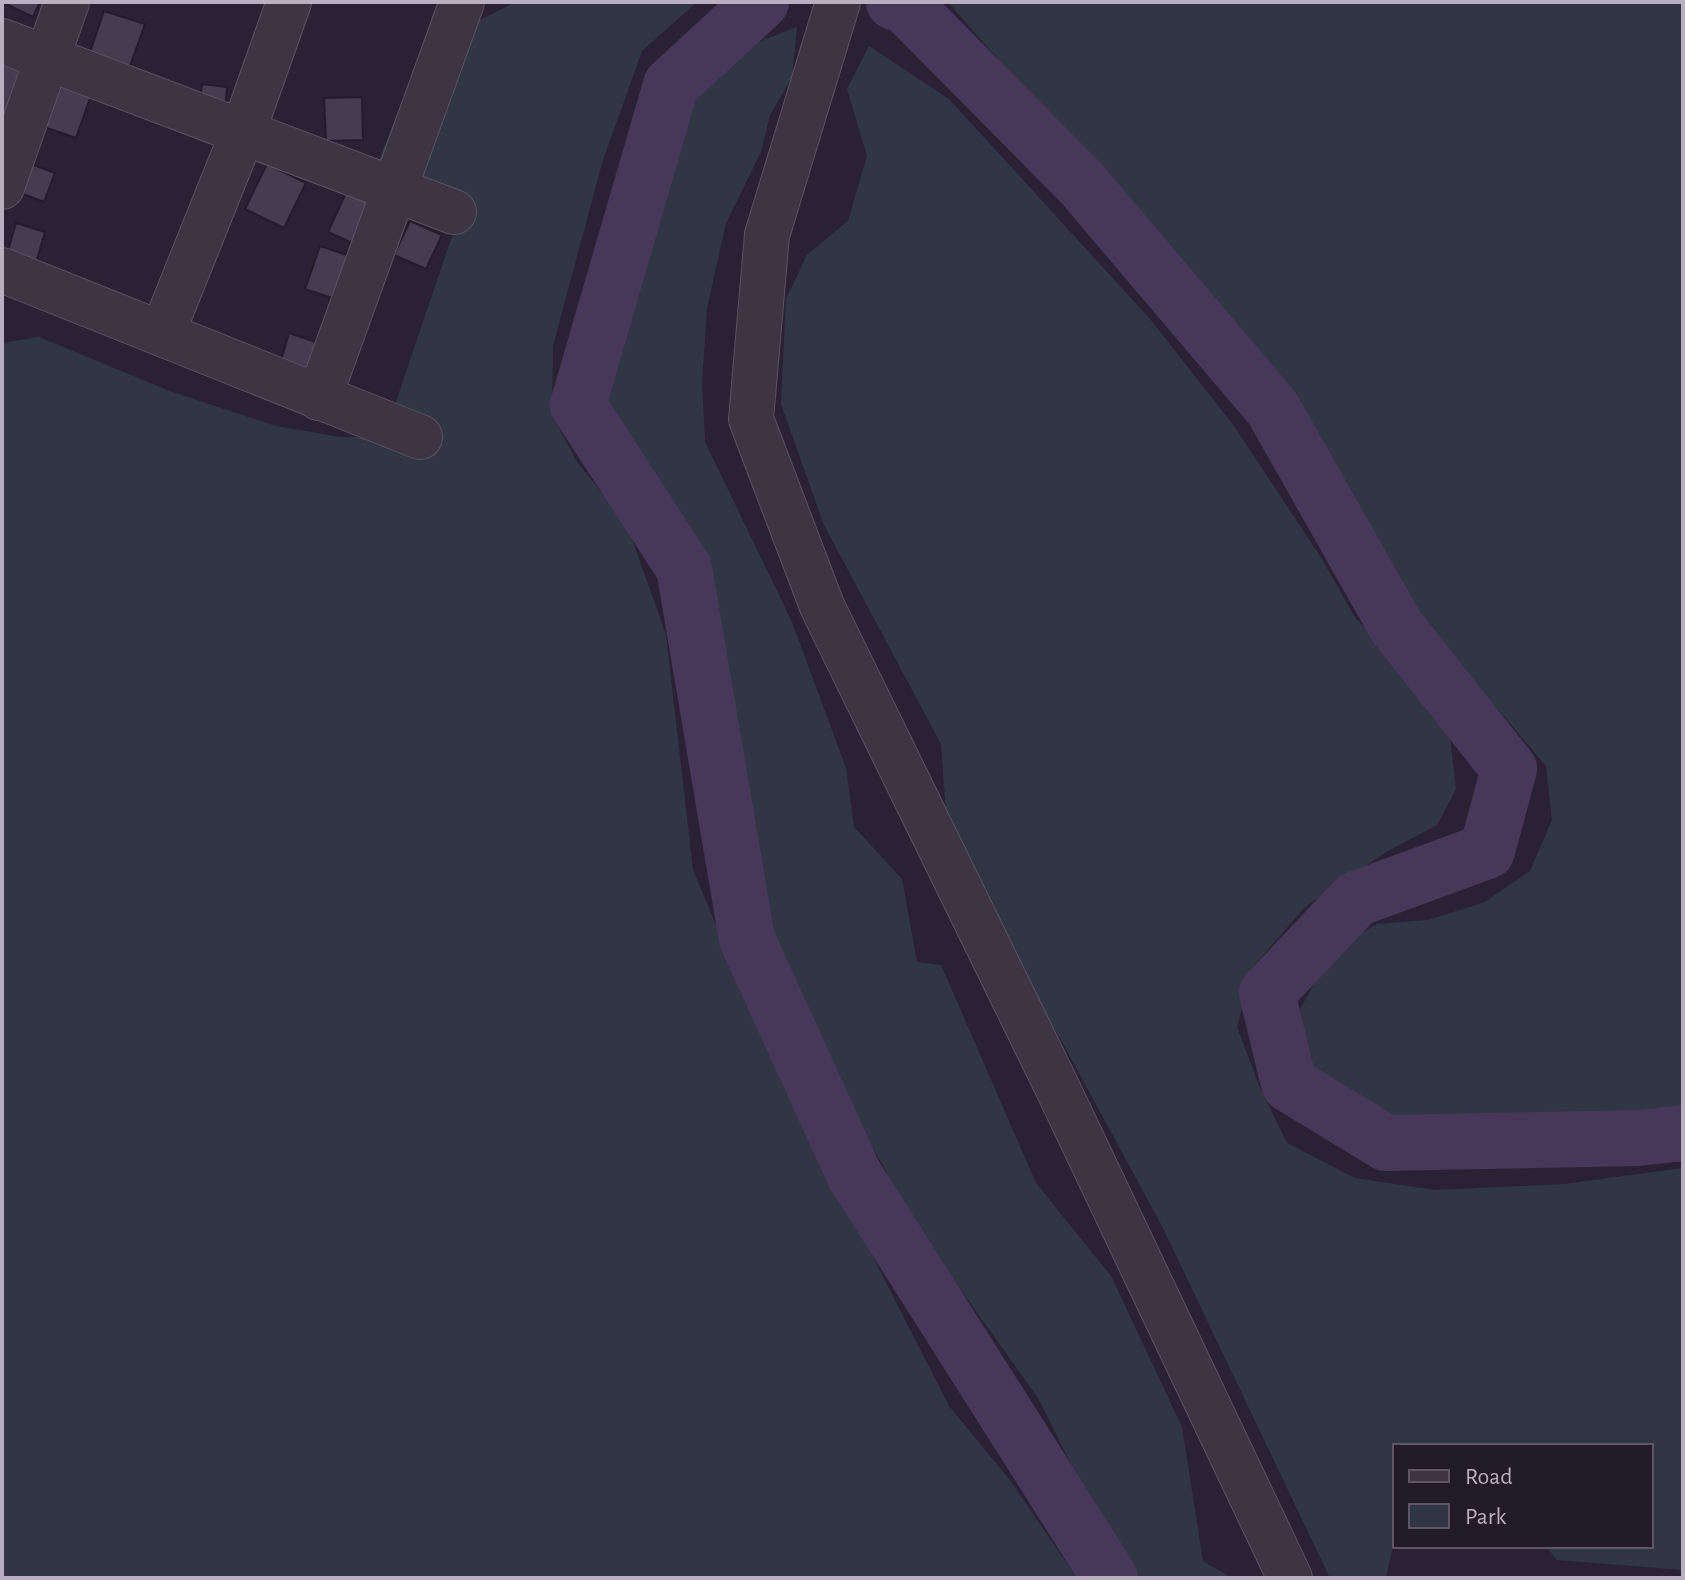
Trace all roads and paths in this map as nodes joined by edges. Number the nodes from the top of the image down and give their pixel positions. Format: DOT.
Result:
graph roads {
  1 [pos="67,2"];
  2 [pos="289,2"];
  3 [pos="462,2"];
  4 [pos="838,2"];
  5 [pos="2,41"];
  6 [pos="47,58"];
  7 [pos="243,132"];
  8 [pos="2,187"];
  9 [pos="394,189"];
  10 [pos="454,212"];
  11 [pos="2,270"];
  12 [pos="162,334"];
  13 [pos="319,398"];
  14 [pos="420,437"];
  15 [pos="1290,1578"];
  1 -- 6 [label="street"];
  2 -- 7 [label="street"];
  3 -- 9 [label="street"];
  4 -- 15 [label="street"];
  5 -- 6 [label="street"];
  6 -- 7 [label="street"];
  6 -- 8 [label="street"];
  7 -- 9 [label="street"];
  7 -- 12 [label="street"];
  9 -- 10 [label="street"];
  9 -- 13 [label="street"];
  11 -- 12 [label="street"];
  12 -- 13 [label="street"];
  13 -- 14 [label="street"];
}
